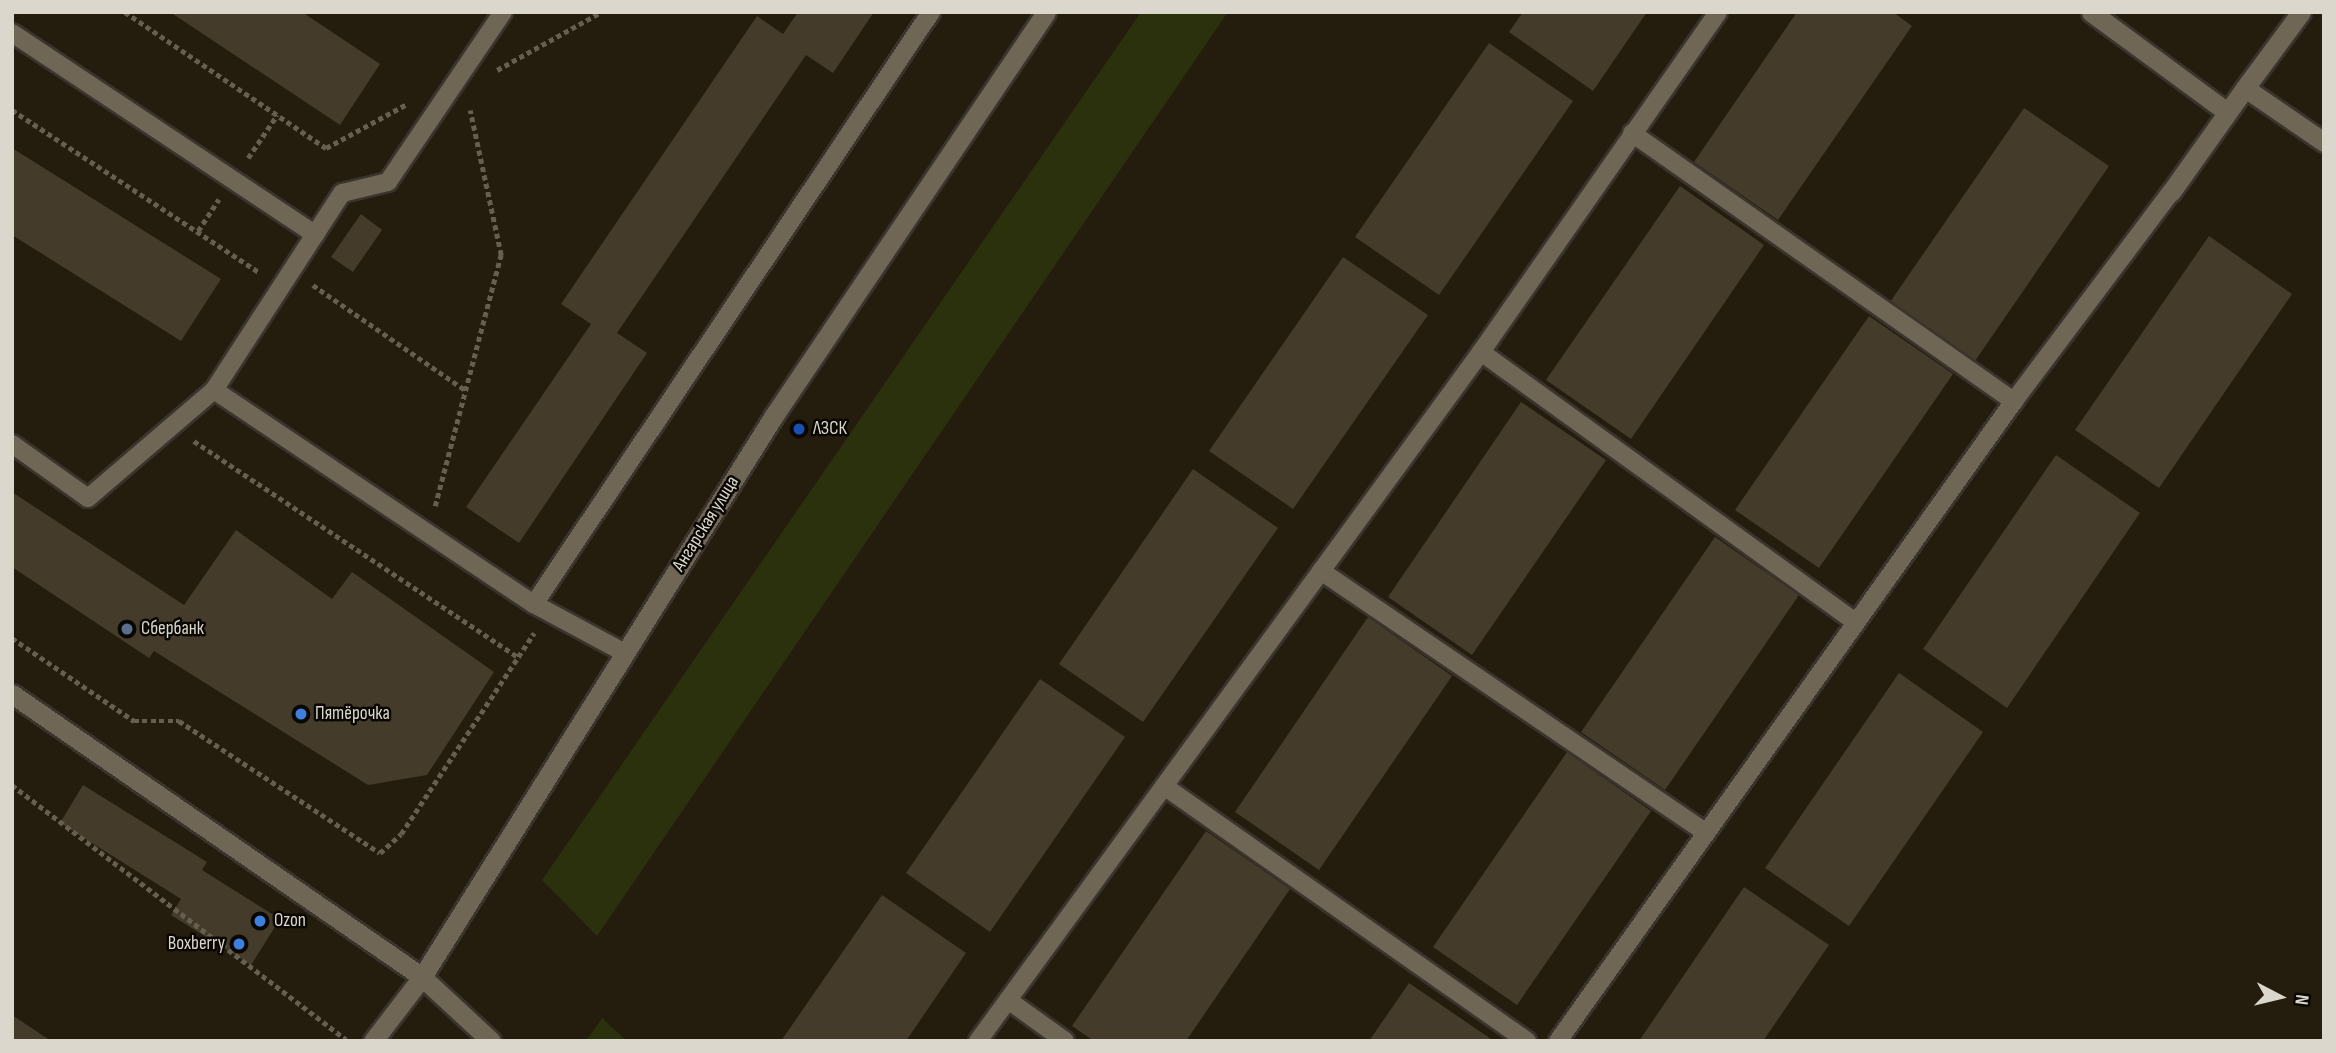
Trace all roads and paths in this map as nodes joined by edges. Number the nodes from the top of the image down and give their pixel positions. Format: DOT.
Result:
graph roads {
  1 [pos="125,12"];
  2 [pos="601,12"];
  3 [pos="930,12"];
  4 [pos="1046,12"];
  5 [pos="1718,12"];
  6 [pos="2091,12"];
  7 [pos="2301,12"];
  8 [pos="502,13"];
  9 [pos="12,33"];
  10 [pos="466,68"];
  11 [pos="2245,88"];
  12 [pos="416,99"];
  13 [pos="12,110"];
  14 [pos="2227,111"];
  15 [pos="1632,133"];
  16 [pos="2324,142"];
  17 [pos="2171,192"];
  18 [pos="315,234"];
  19 [pos="292,270"];
  20 [pos="281,286"];
  21 [pos="1481,352"];
  22 [pos="214,390"];
  23 [pos="465,390"];
  24 [pos="2014,401"];
  25 [pos="173,427"];
  26 [pos="12,444"];
  27 [pos="445,516"];
  28 [pos="1321,570"];
  29 [pos="541,608"];
  30 [pos="1856,622"];
  31 [pos="12,638"];
  32 [pos="625,653"];
  33 [pos="518,657"];
  34 [pos="12,694"];
  35 [pos="12,785"];
  36 [pos="1164,786"];
  37 [pos="1706,833"];
  38 [pos="422,977"];
  39 [pos="1008,1000"];
  40 [pos="348,1041"];
  41 [pos="373,1041"];
  42 [pos="491,1041"];
  43 [pos="978,1041"];
  44 [pos="1065,1041"];
  45 [pos="1527,1041"];
  46 [pos="1558,1041"];
  1 -- 12 [label="path"];
  2 -- 10 [label="path"];
  3 -- 29 [label="lane"];
  4 -- 32 [label="street, Ангарская улица"];
  5 -- 15 [label="lane"];
  6 -- 14 [label="street"];
  7 -- 11 [label="street"];
  8 -- 10 [label="lane"];
  9 -- 18 [label="lane"];
  10 -- 18 [label="lane"];
  10 -- 23 [label="path"];
  11 -- 14 [label="street"];
  11 -- 16 [label="street"];
  13 -- 20 [label="path"];
  14 -- 17 [label="street"];
  15 -- 21 [label="lane"];
  15 -- 24 [label="lane"];
  17 -- 24 [label="lane"];
  18 -- 19 [label="lane"];
  19 -- 20 [label="lane"];
  19 -- 23 [label="path"];
  20 -- 22 [label="lane"];
  21 -- 28 [label="lane"];
  21 -- 30 [label="lane"];
  22 -- 25 [label="lane"];
  22 -- 29 [label="lane"];
  23 -- 27 [label="path"];
  24 -- 30 [label="lane"];
  25 -- 26 [label="lane"];
  25 -- 33 [label="path"];
  28 -- 36 [label="lane"];
  28 -- 37 [label="lane"];
  29 -- 32 [label="lane"];
  29 -- 33 [label="path"];
  30 -- 37 [label="lane"];
  31 -- 33 [label="path"];
  32 -- 38 [label="street, Ангарская улица"];
  34 -- 38 [label="street"];
  35 -- 40 [label="path"];
  36 -- 39 [label="lane"];
  36 -- 45 [label="lane"];
  37 -- 46 [label="lane"];
  38 -- 41 [label="street, Ангарская улица"];
  38 -- 42 [label="street"];
  39 -- 43 [label="lane"];
  39 -- 44 [label="lane"];
}
